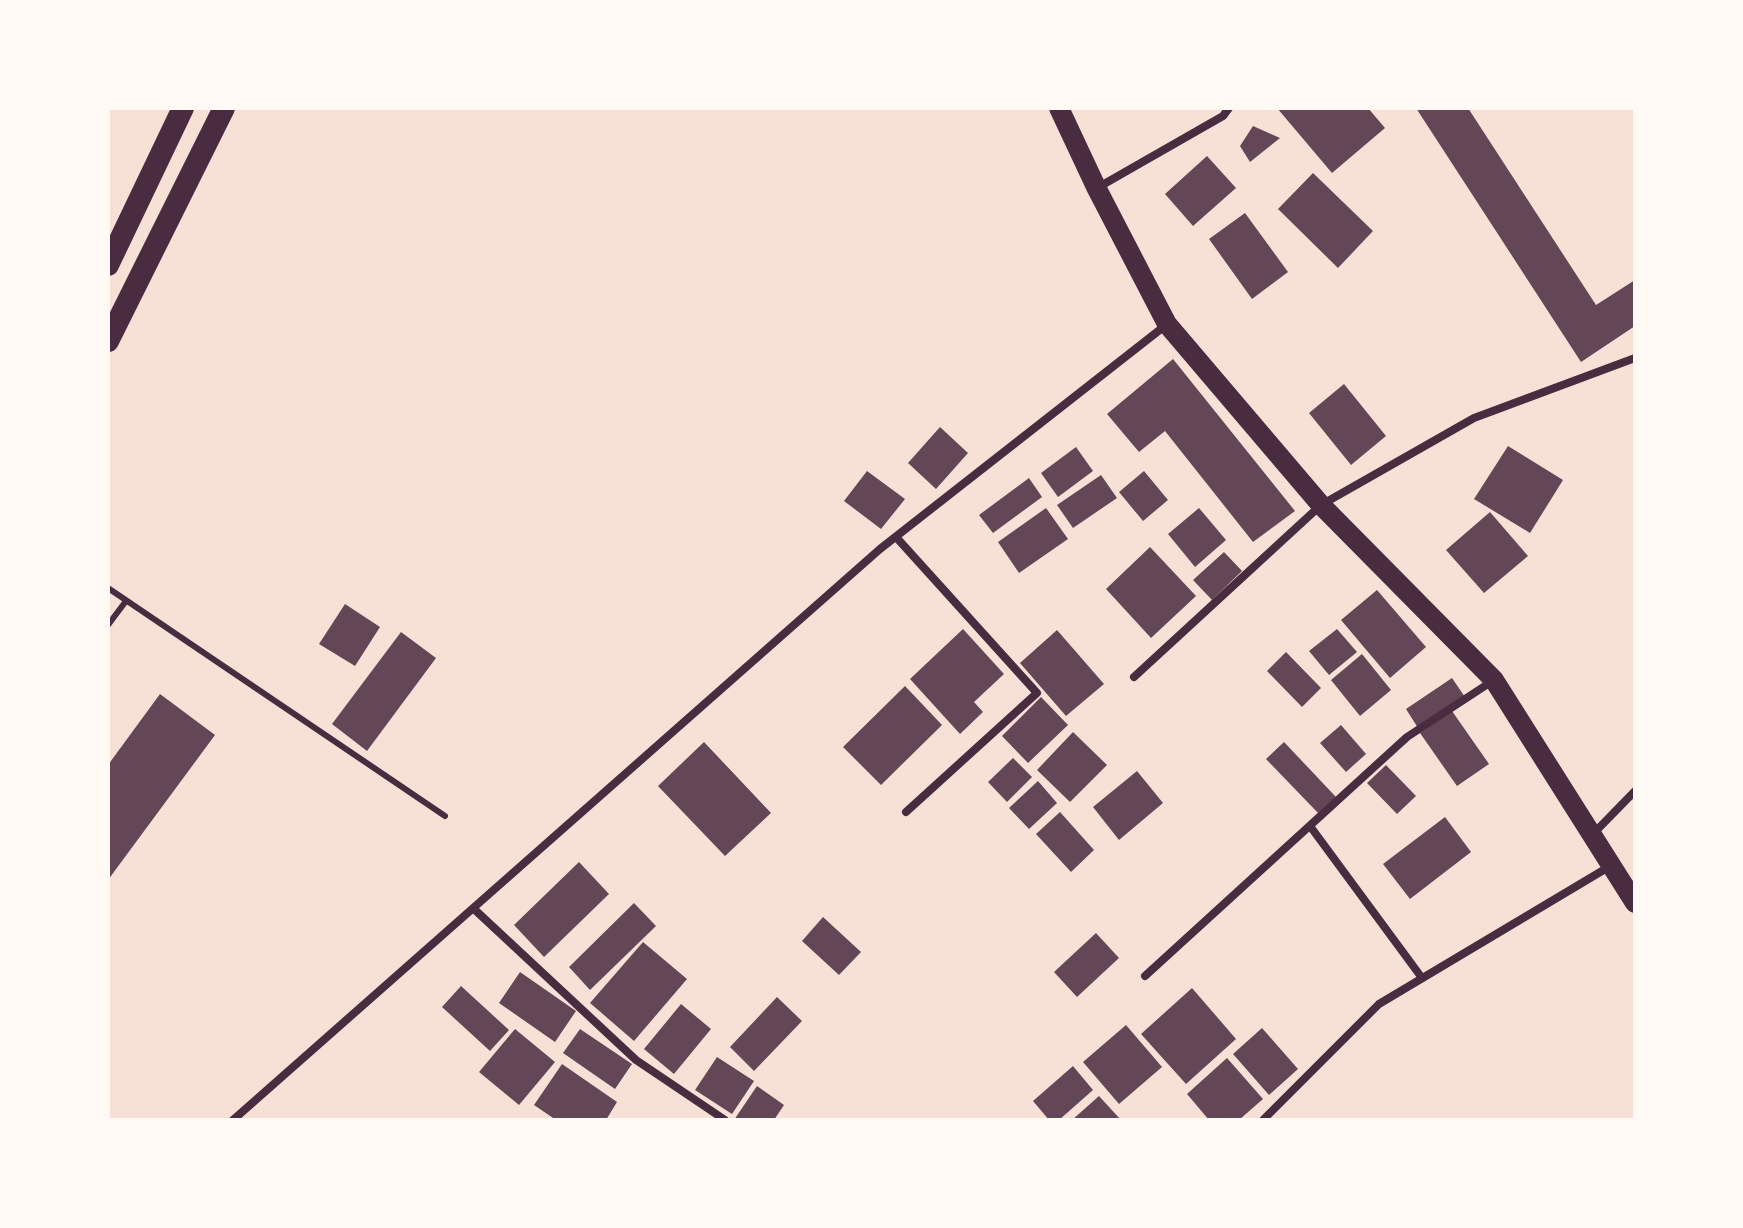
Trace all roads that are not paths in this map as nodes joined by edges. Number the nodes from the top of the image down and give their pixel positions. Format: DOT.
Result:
graph roads {
  1 [pos="183,108"];
  2 [pos="224,108"];
  3 [pos="1059,108"];
  4 [pos="1229,108"];
  5 [pos="1097,189"];
  6 [pos="108,265"];
  7 [pos="1167,324"];
  8 [pos="108,341"];
  9 [pos="1635,358"];
  10 [pos="1321,505"];
  11 [pos="896,537"];
  12 [pos="108,588"];
  13 [pos="126,601"];
  14 [pos="108,625"];
  15 [pos="1134,677"];
  16 [pos="1494,680"];
  17 [pos="1635,791"];
  18 [pos="906,812"];
  19 [pos="445,816"];
  20 [pos="1310,826"];
  21 [pos="1592,835"];
  22 [pos="1612,865"];
  23 [pos="1635,903"];
  24 [pos="474,909"];
  25 [pos="1145,976"];
  26 [pos="1422,978"];
  27 [pos="233,1120"];
  28 [pos="725,1120"];
  29 [pos="1263,1120"];
  1 -- 6 [label="highway"];
  2 -- 8 [label="highway"];
  3 -- 5 [label="main road"];
  4 -- 5 [label="street"];
  5 -- 7 [label="main road"];
  7 -- 10 [label="main road"];
  7 -- 11 [label="street"];
  9 -- 10 [label="street"];
  10 -- 15 [label="street"];
  10 -- 16 [label="main road"];
  11 -- 18 [label="street"];
  11 -- 24 [label="street"];
  12 -- 13 [label="lane"];
  13 -- 14 [label="lane"];
  13 -- 19 [label="lane"];
  16 -- 20 [label="street"];
  16 -- 21 [label="main road"];
  17 -- 21 [label="street"];
  20 -- 25 [label="street"];
  20 -- 26 [label="street"];
  21 -- 22 [label="main road"];
  22 -- 23 [label="main road"];
  22 -- 26 [label="street"];
  24 -- 27 [label="street"];
  24 -- 28 [label="street"];
  26 -- 29 [label="street"];
}
